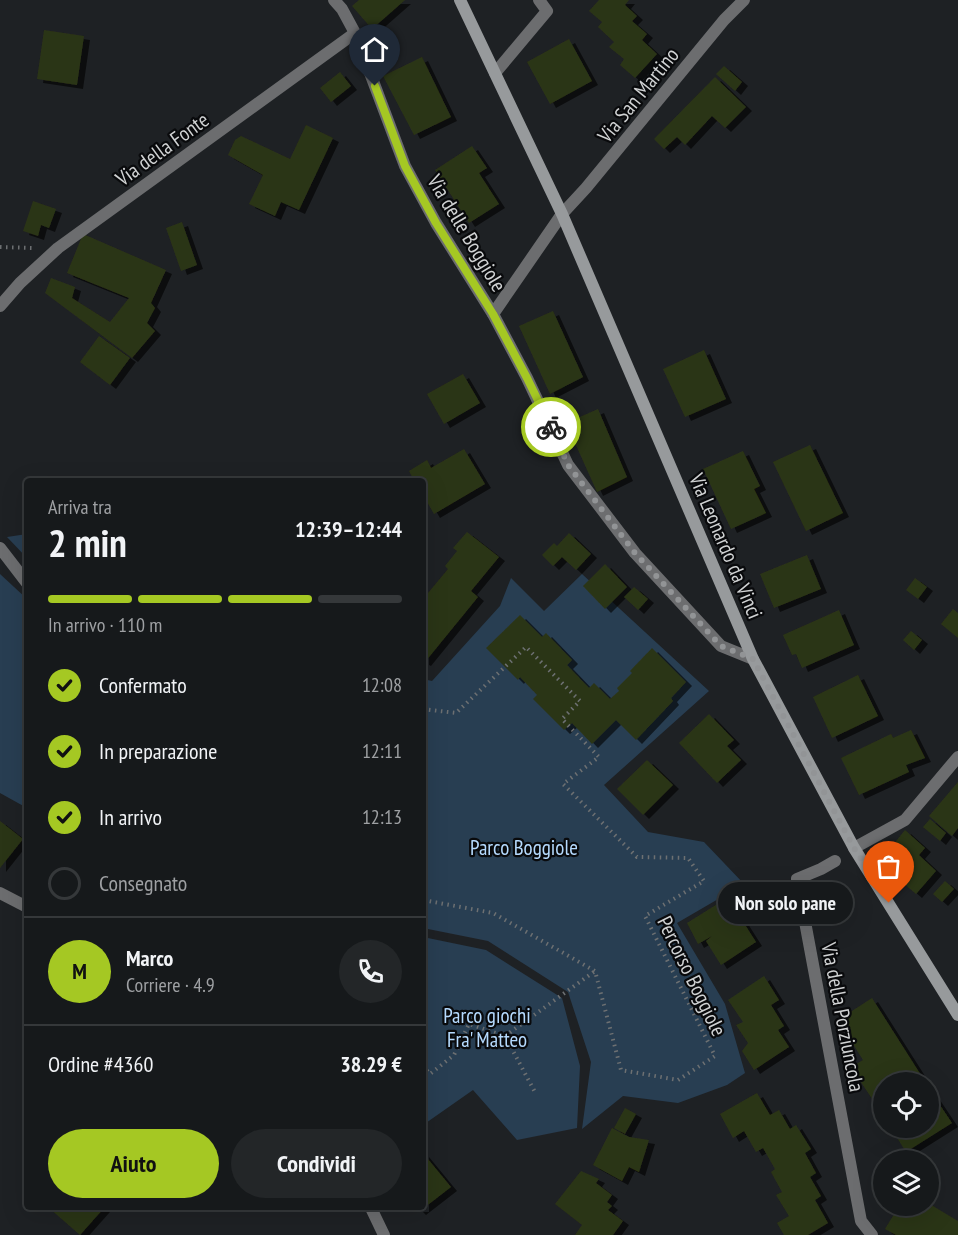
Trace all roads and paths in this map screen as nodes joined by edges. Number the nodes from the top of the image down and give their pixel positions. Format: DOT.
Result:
graph roads {
  1 [pos="334,0"];
  2 [pos="460,0"];
  3 [pos="539,0"];
  4 [pos="744,0"];
  5 [pos="356,33"];
  6 [pos="495,73"];
  7 [pos="562,214"];
  8 [pos="0,247"];
  9 [pos="58,248"];
  10 [pos="0,306"];
  11 [pos="493,314"];
  12 [pos="0,548"];
  13 [pos="24,578"];
  14 [pos="753,659"];
  15 [pos="426,709"];
  16 [pos="958,757"];
  17 [pos="854,848"];
  18 [pos="835,861"];
  19 [pos="0,893"];
  20 [pos="426,901"];
  21 [pos="24,906"];
  22 [pos="595,971"];
  23 [pos="958,1015"];
  24 [pos="505,1036"];
  25 [pos="426,1069"];
  26 [pos="536,1095"];
  27 [pos="372,1210"];
  28 [pos="384,1235"];
  29 [pos="872,1235"];
  1 -- 5 [label="street, Via delle Boggiole"];
  2 -- 6 [label="street, Via Leonardo da Vinci"];
  3 -- 6 [label="street"];
  4 -- 7 [label="street, Via San Martino"];
  5 -- 9 [label="street, Via della Fonte"];
  5 -- 11 [label="street, Via delle Boggiole"];
  6 -- 7 [label="street, Via Leonardo da Vinci"];
  7 -- 11 [label="street, Via San Martino"];
  7 -- 14 [label="street, Via Leonardo da Vinci"];
  8 -- 9 [label="path"];
  9 -- 10 [label="street, Via della Fonte"];
  11 -- 14 [label="street, Via delle Boggiole"];
  12 -- 13 [label="street"];
  14 -- 17 [label="street, Via Leonardo da Vinci"];
  15 -- 22 [label="path, Percorso Boggiole"];
  16 -- 17 [label="street"];
  17 -- 23 [label="street, Via Leonardo da Vinci"];
  18 -- 29 [label="street, Via della Porziuncola"];
  19 -- 21 [label="street"];
  20 -- 22 [label="path"];
  22 -- 24 [label="path"];
  24 -- 25 [label="path"];
  24 -- 26 [label="path"];
  27 -- 28 [label="street"];
}
